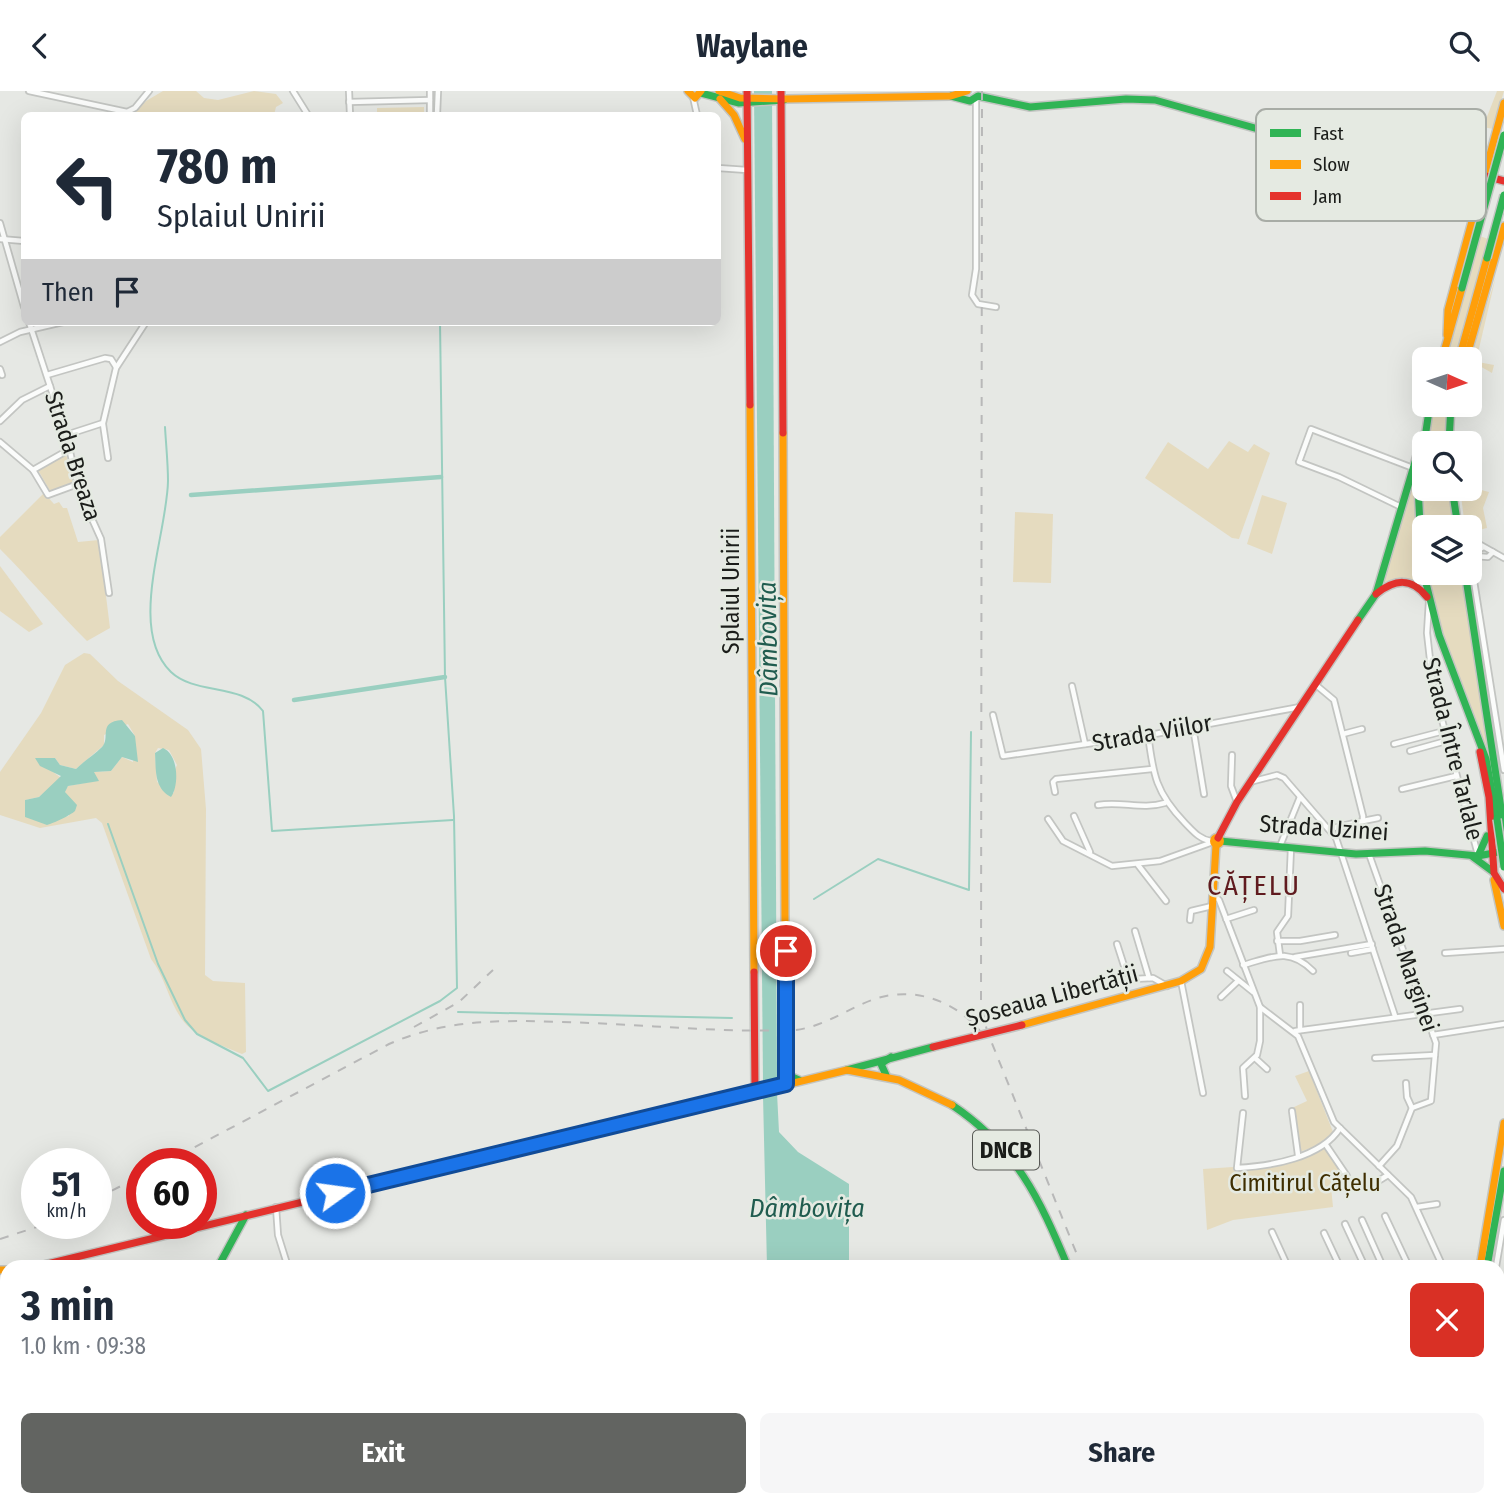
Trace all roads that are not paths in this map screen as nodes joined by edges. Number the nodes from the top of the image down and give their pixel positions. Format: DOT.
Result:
graph roads {
  1 [pos="29,91"];
  2 [pos="149,91"];
  3 [pos="293,91"];
  4 [pos="349,91"];
  5 [pos="430,91"];
  6 [pos="438,91"];
  7 [pos="701,92"];
  8 [pos="689,93"];
  9 [pos="57,94"];
  10 [pos="719,94"];
  11 [pos="971,96"];
  12 [pos="783,97"];
  13 [pos="748,98"];
  14 [pos="430,100"];
  15 [pos="349,102"];
  16 [pos="1504,103"];
  17 [pos="306,112"];
  18 [pos="350,112"];
  19 [pos="430,112"];
  20 [pos="438,112"];
  21 [pos="695,112"];
  22 [pos="1256,128"];
  23 [pos="1504,135"];
  24 [pos="747,150"];
  25 [pos="721,168"];
  26 [pos="1486,168"];
  27 [pos="747,170"];
  28 [pos="1486,176"];
  29 [pos="1504,181"];
  30 [pos="1504,195"];
  31 [pos="1486,201"];
  32 [pos="1486,202"];
  33 [pos="1504,205"];
  34 [pos="1472,221"];
  35 [pos="1480,221"];
  36 [pos="0,223"];
  37 [pos="1504,226"];
  38 [pos="2,239"];
  39 [pos="21,241"];
  40 [pos="21,298"];
  41 [pos="996,307"];
  42 [pos="30,326"];
  43 [pos="47,326"];
  44 [pos="143,326"];
  45 [pos="31,330"];
  46 [pos="0,342"];
  47 [pos="1447,344"];
  48 [pos="1446,347"];
  49 [pos="1462,347"];
  50 [pos="1469,347"];
  51 [pos="116,368"];
  52 [pos="47,375"];
  53 [pos="50,386"];
  54 [pos="0,421"];
  55 [pos="103,423"];
  56 [pos="66,435"];
  57 [pos="0,442"];
  58 [pos="69,449"];
  59 [pos="108,458"];
  60 [pos="1412,467"];
  61 [pos="33,470"];
  62 [pos="1412,474"];
  63 [pos="78,484"];
  64 [pos="1418,501"];
  65 [pos="1402,507"];
  66 [pos="1482,546"];
  67 [pos="1482,548"];
  68 [pos="1486,548"];
  69 [pos="1493,552"];
  70 [pos="1504,558"];
  71 [pos="1468,585"];
  72 [pos="108,593"];
  73 [pos="1376,594"];
  74 [pos="1429,600"];
  75 [pos="1316,685"];
  76 [pos="1072,686"];
  77 [pos="1301,707"];
  78 [pos="993,715"];
  79 [pos="1487,715"];
  80 [pos="1470,718"];
  81 [pos="1193,727"];
  82 [pos="1362,729"];
  83 [pos="1444,731"];
  84 [pos="1148,734"];
  85 [pos="1343,734"];
  86 [pos="1446,741"];
  87 [pos="1085,744"];
  88 [pos="1394,744"];
  89 [pos="1410,751"];
  90 [pos="1232,755"];
  91 [pos="1152,769"];
  92 [pos="1504,770"];
  93 [pos="1456,776"];
  94 [pos="1250,782"];
  95 [pos="1402,789"];
  96 [pos="1055,792"];
  97 [pos="1204,794"];
  98 [pos="1300,797"];
  99 [pos="1504,801"];
  100 [pos="1237,802"];
  101 [pos="1165,803"];
  102 [pos="1098,805"];
  103 [pos="1489,813"];
  104 [pos="1074,816"];
  105 [pos="1378,817"];
  106 [pos="1500,818"];
  107 [pos="1048,819"];
  108 [pos="1363,821"];
  109 [pos="1504,828"];
  110 [pos="1329,829"];
  111 [pos="1216,841"];
  112 [pos="1280,846"];
  113 [pos="1291,848"];
  114 [pos="1090,852"];
  115 [pos="1504,852"];
  116 [pos="1340,853"];
  117 [pos="1369,854"];
  118 [pos="1491,854"];
  119 [pos="1468,856"];
  120 [pos="1478,856"];
  121 [pos="1138,865"];
  122 [pos="1504,867"];
  123 [pos="1494,873"];
  124 [pos="1504,888"];
  125 [pos="1213,894"];
  126 [pos="1166,901"];
  127 [pos="1212,906"];
  128 [pos="1254,909"];
  129 [pos="1226,919"];
  130 [pos="1190,920"];
  131 [pos="1504,926"];
  132 [pos="1135,931"];
  133 [pos="1335,935"];
  134 [pos="1277,941"];
  135 [pos="1117,944"];
  136 [pos="1373,947"];
  137 [pos="1504,949"];
  138 [pos="1351,953"];
  139 [pos="1444,953"];
  140 [pos="1280,954"];
  141 [pos="1295,957"];
  142 [pos="1243,965"];
  143 [pos="1227,971"];
  144 [pos="1313,971"];
  145 [pos="1149,978"];
  146 [pos="1181,981"];
  147 [pos="1238,981"];
  148 [pos="1167,986"];
  149 [pos="1253,992"];
  150 [pos="1221,996"];
  151 [pos="1300,1005"];
  152 [pos="1260,1007"];
  153 [pos="1460,1009"];
  154 [pos="1425,1013"];
  155 [pos="1395,1016"];
  156 [pos="1504,1024"];
  157 [pos="1297,1031"];
  158 [pos="1433,1035"];
  159 [pos="1435,1055"];
  160 [pos="1255,1058"];
  161 [pos="1376,1058"];
  162 [pos="887,1059"];
  163 [pos="786,1065"];
  164 [pos="1267,1069"];
  165 [pos="847,1070"];
  166 [pos="863,1071"];
  167 [pos="886,1075"];
  168 [pos="803,1080"];
  169 [pos="1406,1083"];
  170 [pos="786,1084"];
  171 [pos="759,1091"];
  172 [pos="1203,1093"];
  173 [pos="1245,1096"];
  174 [pos="1412,1108"];
  175 [pos="1292,1111"];
  176 [pos="1243,1112"];
  177 [pos="1504,1123"];
  178 [pos="1340,1128"];
  179 [pos="1326,1145"];
  180 [pos="1298,1155"];
  181 [pos="1380,1166"];
  182 [pos="1504,1171"];
  183 [pos="1388,1175"];
  184 [pos="1345,1180"];
  185 [pos="1370,1186"];
  186 [pos="1437,1204"];
  187 [pos="276,1207"];
  188 [pos="1417,1207"];
  189 [pos="246,1215"];
  190 [pos="1385,1216"];
  191 [pos="1362,1220"];
  192 [pos="1504,1220"];
  193 [pos="1345,1224"];
  194 [pos="1272,1232"];
  195 [pos="1324,1233"];
  196 [pos="63,1260"];
  197 [pos="222,1260"];
  198 [pos="286,1260"];
  199 [pos="1065,1260"];
  200 [pos="1285,1260"];
  201 [pos="1337,1260"];
  202 [pos="1362,1260"];
  203 [pos="1380,1260"];
  204 [pos="1406,1260"];
  205 [pos="1440,1260"];
  206 [pos="1481,1260"];
  207 [pos="1488,1260"];
  208 [pos="1497,1260"];
  1 -- 9 [label="street"];
  2 -- 9 [label="street"];
  3 -- 17 [label="street"];
  4 -- 15 [label="street"];
  5 -- 14 [label="street"];
  6 -- 20 [label="street"];
  7 -- 8 [label="main road"];
  7 -- 10 [label="main road"];
  8 -- 21 [label="street"];
  10 -- 13 [label="main road"];
  10 -- 24 [label="main road"];
  11 -- 12 [label="main road"];
  11 -- 22 [label="main road"];
  11 -- 41 [label="street"];
  12 -- 13 [label="main road"];
  12 -- 163 [label="main road"];
  13 -- 24 [label="main road, Splaiul Unirii"];
  14 -- 15 [label="street"];
  14 -- 19 [label="street"];
  15 -- 18 [label="street"];
  16 -- 26 [label="main road"];
  23 -- 31 [label="main road, bridge"];
  24 -- 27 [label="main road, Splaiul Unirii"];
  25 -- 27 [label="street"];
  27 -- 171 [label="main road, Splaiul Unirii"];
  28 -- 29 [label="main road"];
  30 -- 49 [label="main road, bridge"];
  32 -- 33 [label="main road"];
  34 -- 47 [label="main road"];
  35 -- 47 [label="main road, bridge"];
  36 -- 38 [label="street"];
  37 -- 50 [label="main road"];
  38 -- 39 [label="street"];
  38 -- 40 [label="street"];
  42 -- 45 [label="street, Strada Breaza"];
  43 -- 45 [label="street"];
  44 -- 51 [label="street"];
  45 -- 46 [label="street"];
  45 -- 52 [label="street, Strada Breaza"];
  47 -- 48 [label="main road"];
  51 -- 52 [label="street"];
  51 -- 55 [label="street"];
  52 -- 53 [label="street, Strada Breaza"];
  53 -- 54 [label="street"];
  53 -- 56 [label="street, Strada Breaza"];
  55 -- 56 [label="street"];
  55 -- 59 [label="street"];
  56 -- 58 [label="street, Strada Breaza"];
  57 -- 61 [label="street"];
  58 -- 61 [label="street"];
  58 -- 63 [label="street, Strada Breaza"];
  60 -- 65 [label="street"];
  61 -- 63 [label="street"];
  62 -- 65 [label="main road, Șoseaua Libertății"];
  63 -- 72 [label="street, Strada Breaza"];
  64 -- 74 [label="main road"];
  65 -- 73 [label="main road, Șoseaua Libertății"];
  66 -- 68 [label="street"];
  67 -- 68 [label="street"];
  68 -- 69 [label="street"];
  69 -- 70 [label="street"];
  69 -- 92 [label="street"];
  71 -- 79 [label="main road"];
  73 -- 74 [label="main road"];
  73 -- 75 [label="main road, Șoseaua Libertății"];
  74 -- 80 [label="main road"];
  74 -- 83 [label="street, Strada Între Tarlale"];
  75 -- 77 [label="main road, Șoseaua Libertății"];
  75 -- 85 [label="street"];
  76 -- 87 [label="street"];
  77 -- 81 [label="street, Strada Viilor"];
  77 -- 94 [label="main road, Șoseaua Libertății"];
  78 -- 87 [label="street, Strada Viilor"];
  79 -- 99 [label="main road"];
  79 -- 106 [label="main road"];
  80 -- 103 [label="main road"];
  80 -- 106 [label="main road"];
  81 -- 84 [label="street, Strada Viilor"];
  81 -- 97 [label="street"];
  82 -- 85 [label="street"];
  83 -- 86 [label="street, Strada Între Tarlale"];
  83 -- 88 [label="street"];
  84 -- 87 [label="street, Strada Viilor"];
  84 -- 91 [label="street"];
  85 -- 108 [label="street"];
  86 -- 89 [label="street"];
  86 -- 93 [label="street, Strada Între Tarlale"];
  90 -- 100 [label="street"];
  91 -- 96 [label="street"];
  91 -- 101 [label="street"];
  93 -- 95 [label="street"];
  93 -- 120 [label="street, Strada Între Tarlale"];
  94 -- 98 [label="street"];
  94 -- 100 [label="main road, Șoseaua Libertății"];
  98 -- 110 [label="street"];
  98 -- 112 [label="street"];
  100 -- 111 [label="main road, Șoseaua Libertății"];
  101 -- 102 [label="street"];
  101 -- 111 [label="street"];
  103 -- 118 [label="main road"];
  103 -- 120 [label="main road"];
  104 -- 114 [label="street"];
  105 -- 108 [label="street"];
  106 -- 109 [label="main road"];
  106 -- 122 [label="main road, bridge"];
  107 -- 114 [label="street"];
  108 -- 110 [label="street"];
  110 -- 116 [label="street"];
  111 -- 112 [label="main road, Strada Uzinei"];
  111 -- 121 [label="street"];
  111 -- 125 [label="main road, Șoseaua Libertății"];
  112 -- 113 [label="main road, Strada Uzinei"];
  113 -- 116 [label="main road, Strada Uzinei"];
  113 -- 134 [label="street"];
  114 -- 121 [label="street"];
  115 -- 118 [label="main road, Strada Uzinei"];
  115 -- 123 [label="main road"];
  116 -- 117 [label="main road, Strada Uzinei"];
  116 -- 136 [label="street"];
  117 -- 119 [label="main road, Strada Uzinei"];
  117 -- 154 [label="street, Strada Marginei"];
  118 -- 120 [label="main road, Strada Uzinei"];
  118 -- 123 [label="main road"];
  119 -- 120 [label="main road, Strada Uzinei"];
  119 -- 123 [label="main road, Strada Uzinei"];
  121 -- 126 [label="street"];
  123 -- 124 [label="main road"];
  123 -- 131 [label="main road"];
  125 -- 127 [label="main road, Șoseaua Libertății"];
  125 -- 129 [label="street"];
  127 -- 130 [label="street"];
  127 -- 146 [label="main road, Șoseaua Libertății"];
  128 -- 129 [label="street"];
  129 -- 142 [label="street"];
  132 -- 145 [label="street"];
  133 -- 134 [label="street"];
  134 -- 140 [label="street"];
  135 -- 145 [label="street"];
  136 -- 138 [label="street"];
  136 -- 141 [label="street"];
  136 -- 155 [label="street"];
  137 -- 139 [label="street"];
  140 -- 141 [label="street"];
  140 -- 142 [label="street"];
  141 -- 144 [label="street"];
  142 -- 149 [label="street"];
  143 -- 147 [label="street"];
  145 -- 148 [label="street"];
  146 -- 148 [label="main road, Șoseaua Libertății"];
  146 -- 172 [label="street"];
  147 -- 149 [label="street"];
  147 -- 150 [label="street"];
  148 -- 162 [label="main road, Șoseaua Libertății, bridge"];
  149 -- 152 [label="street"];
  151 -- 157 [label="street"];
  152 -- 157 [label="street"];
  152 -- 160 [label="street"];
  153 -- 154 [label="street"];
  154 -- 155 [label="street"];
  154 -- 158 [label="street, Strada Marginei"];
  155 -- 157 [label="street"];
  156 -- 158 [label="street"];
  157 -- 178 [label="street"];
  158 -- 159 [label="street, Strada Marginei"];
  159 -- 161 [label="street"];
  159 -- 174 [label="street, Strada Marginei"];
  160 -- 164 [label="street"];
  160 -- 173 [label="street"];
  162 -- 165 [label="main road, Șoseaua Libertății"];
  162 -- 166 [label="main road"];
  162 -- 167 [label="main road"];
  163 -- 168 [label="main road"];
  163 -- 170 [label="main road"];
  165 -- 166 [label="main road, DNCB"];
  165 -- 168 [label="main road, DNCB"];
  166 -- 167 [label="main road, DNCB"];
  167 -- 199 [label="main road, DNCB"];
  168 -- 170 [label="main road, DNCB"];
  169 -- 174 [label="street"];
  170 -- 171 [label="main road, DNCB"];
  171 -- 187 [label="main road, DNCB"];
  174 -- 181 [label="street, Strada Marginei"];
  175 -- 180 [label="street"];
  176 -- 180 [label="street"];
  177 -- 206 [label="main road"];
  178 -- 179 [label="street"];
  178 -- 181 [label="street"];
  179 -- 180 [label="street"];
  179 -- 184 [label="street"];
  181 -- 183 [label="street"];
  182 -- 207 [label="main road"];
  183 -- 185 [label="street"];
  183 -- 188 [label="street"];
  186 -- 188 [label="street"];
  187 -- 189 [label="main road, DNCB"];
  187 -- 198 [label="street"];
  188 -- 205 [label="street"];
  189 -- 196 [label="main road, DNCB"];
  189 -- 197 [label="main road"];
  190 -- 204 [label="street"];
  191 -- 203 [label="street"];
  192 -- 208 [label="street"];
  193 -- 202 [label="street"];
  194 -- 200 [label="street"];
  195 -- 201 [label="street"];
}
